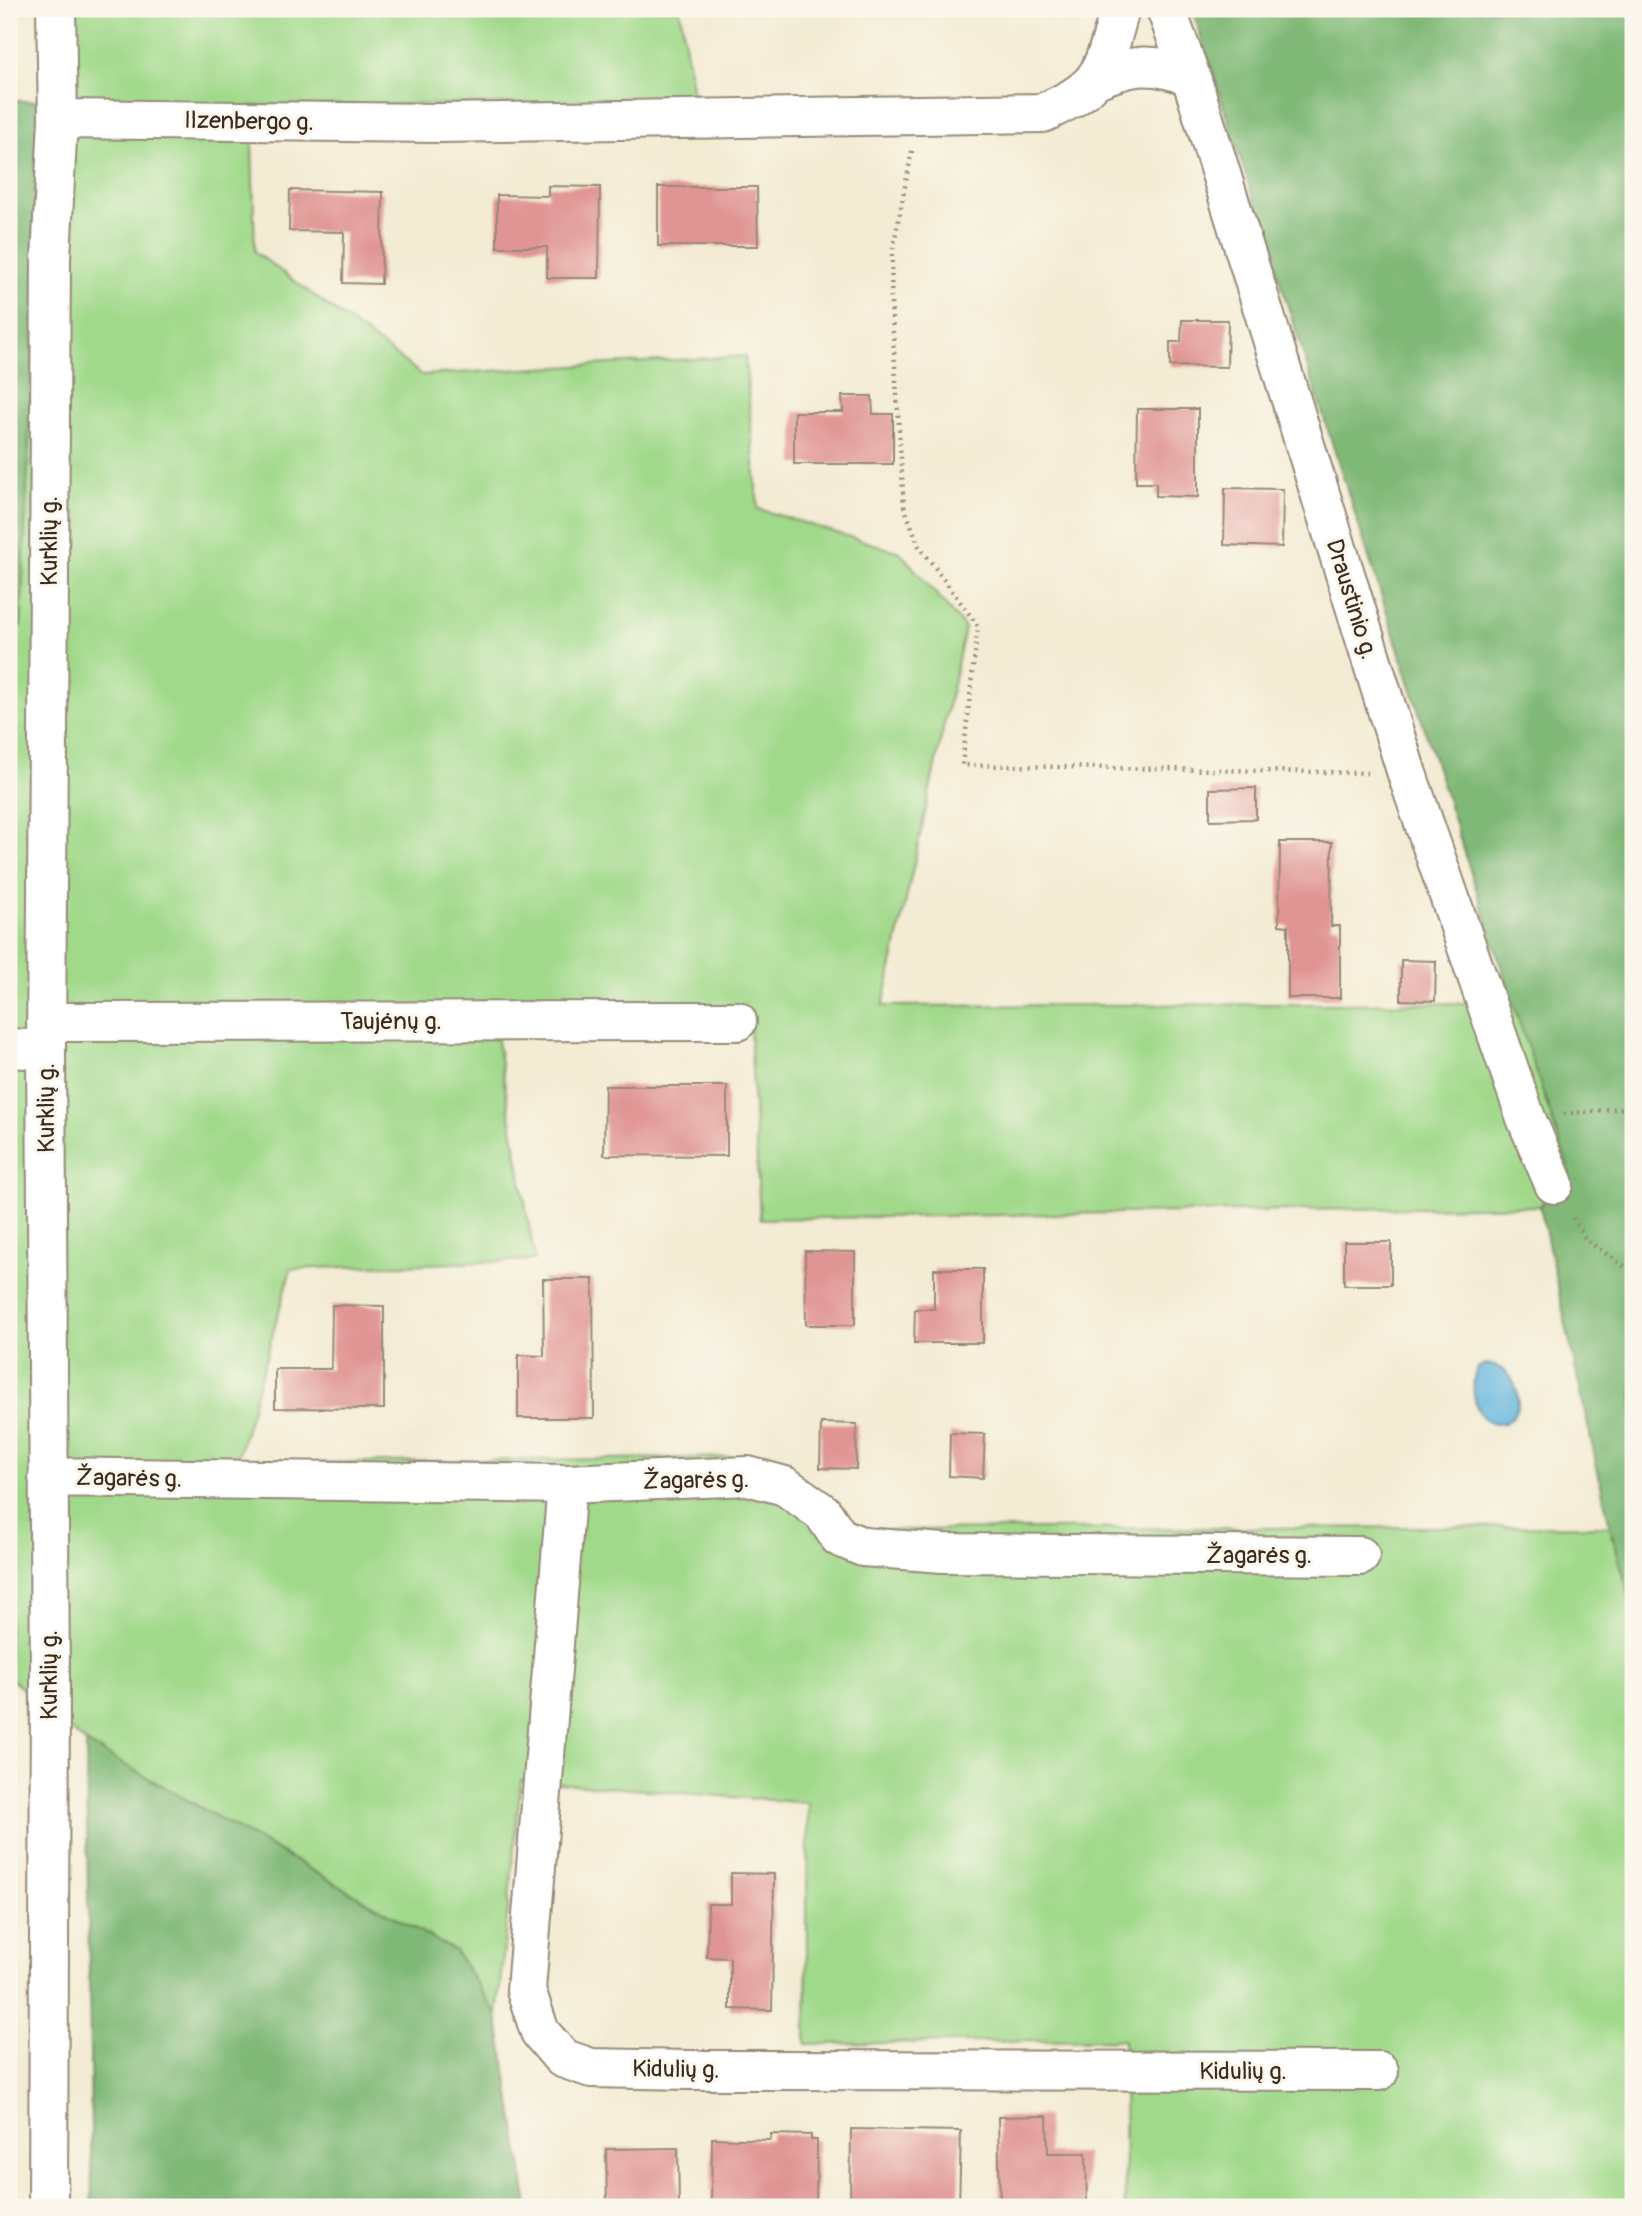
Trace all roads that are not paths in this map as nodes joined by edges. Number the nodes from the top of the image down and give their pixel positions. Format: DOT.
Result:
graph roads {
  1 [pos="56,9"];
  2 [pos="1120,9"];
  3 [pos="1166,9"];
  4 [pos="1191,77"];
  5 [pos="1094,80"];
  6 [pos="58,119"];
  7 [pos="737,1021"];
  8 [pos="33,1040"];
  9 [pos="1553,1184"];
  10 [pos="48,1477"];
  11 [pos="567,1483"];
  12 [pos="1360,1556"];
  13 [pos="1379,2071"];
  14 [pos="48,2207"];
  1 -- 6 [label="street, Kurklių g."];
  2 -- 5 [label="street"];
  3 -- 4 [label="street, Draustinio g."];
  4 -- 5 [label="street"];
  4 -- 9 [label="street, Draustinio g."];
  5 -- 6 [label="street, Ilzenbergo g."];
  6 -- 8 [label="street, Kurklių g."];
  7 -- 8 [label="street, Taujėnų g."];
  8 -- 10 [label="street, Kurklių g."];
  10 -- 11 [label="street, Žagarės g."];
  10 -- 14 [label="street, Kurklių g."];
  11 -- 12 [label="street, Žagarės g."];
  11 -- 13 [label="street, Kidulių g."];
}
